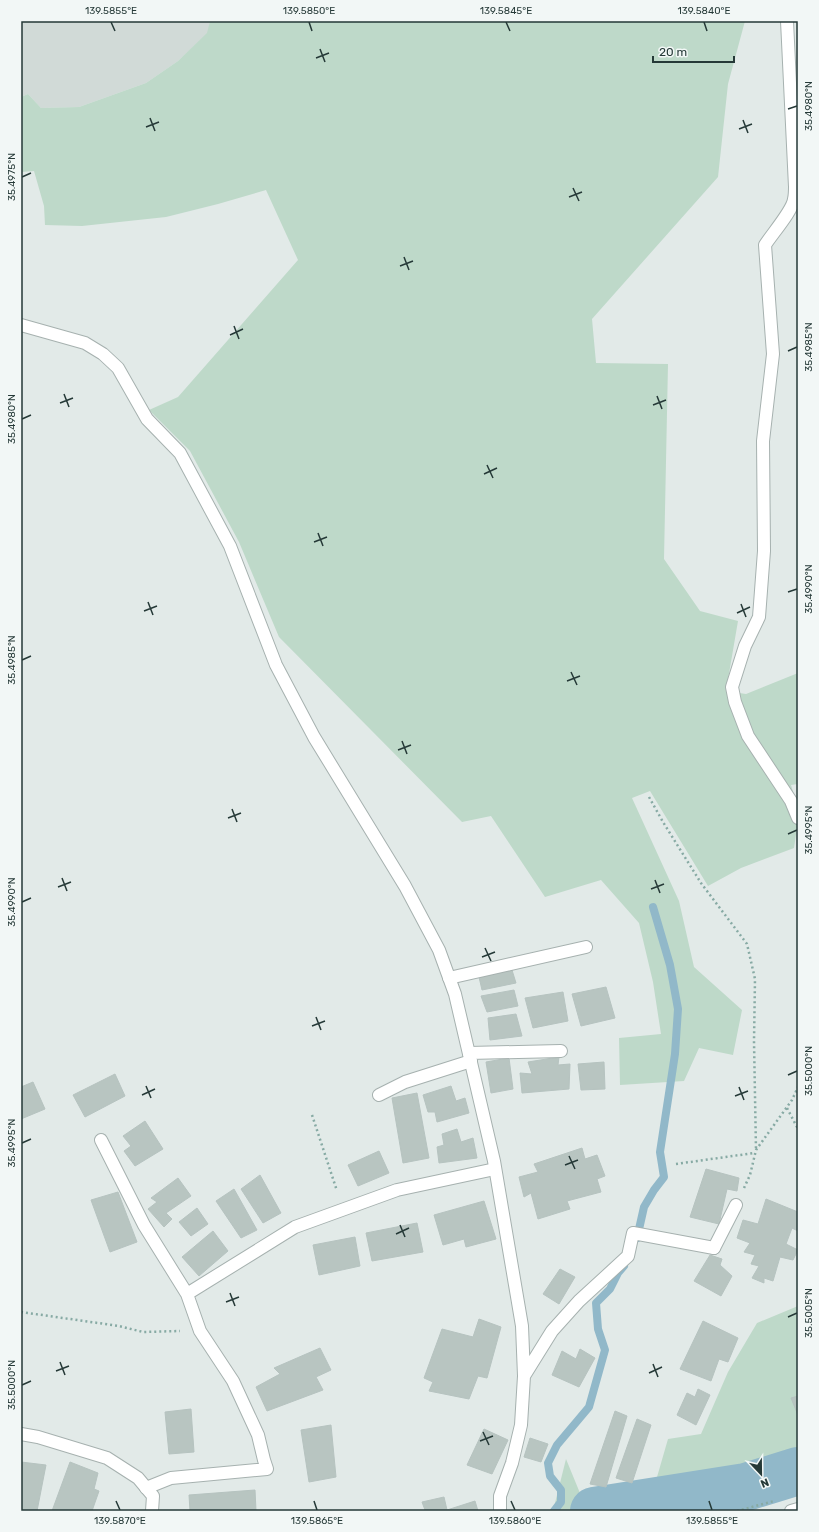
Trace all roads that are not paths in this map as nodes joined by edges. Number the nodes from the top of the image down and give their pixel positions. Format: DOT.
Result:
graph roads {
  1 [pos="787,21"];
  2 [pos="21,325"];
  3 [pos="798,818"];
  4 [pos="586,947"];
  5 [pos="449,978"];
  6 [pos="561,1051"];
  7 [pos="470,1057"];
  8 [pos="379,1095"];
  9 [pos="101,1140"];
  10 [pos="496,1169"];
  11 [pos="736,1205"];
  12 [pos="187,1294"];
  13 [pos="524,1376"];
  14 [pos="21,1434"];
  15 [pos="146,1488"];
  16 [pos="798,1509"];
  17 [pos="152,1511"];
  18 [pos="500,1511"];
  19 [pos="791,1511"];
  1 -- 3 [label="street"];
  2 -- 5 [label="street"];
  4 -- 5 [label="street"];
  5 -- 7 [label="street"];
  6 -- 7 [label="street"];
  7 -- 8 [label="street"];
  7 -- 10 [label="street"];
  9 -- 12 [label="street"];
  10 -- 12 [label="street"];
  10 -- 13 [label="street"];
  11 -- 13 [label="street"];
  12 -- 15 [label="street"];
  13 -- 18 [label="street"];
  14 -- 15 [label="street"];
  15 -- 17 [label="street"];
  16 -- 19 [label="street"];
}
